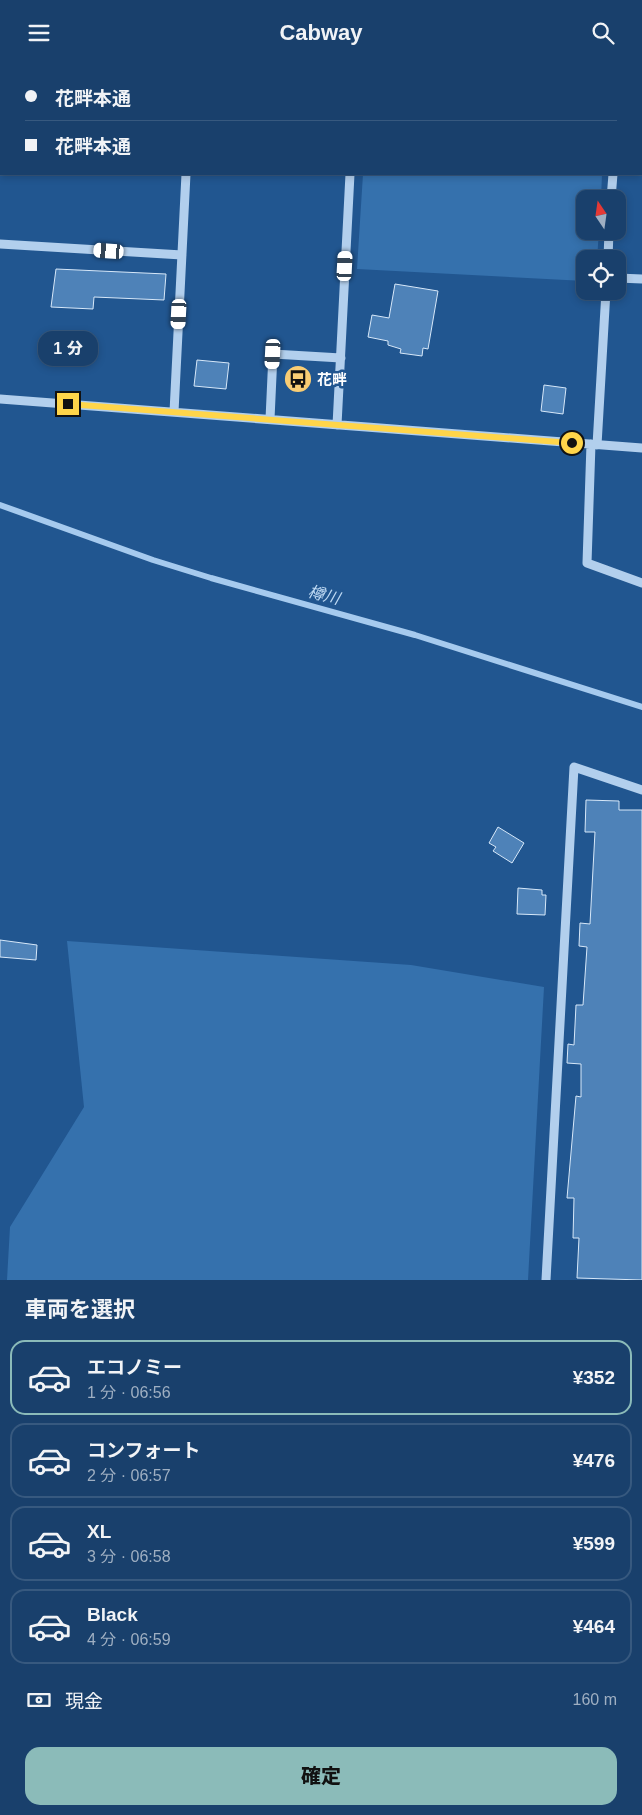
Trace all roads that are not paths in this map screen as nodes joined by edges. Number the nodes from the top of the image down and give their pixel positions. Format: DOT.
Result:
graph roads {
  1 [pos="186,175"];
  2 [pos="350,175"];
  3 [pos="613,175"];
  4 [pos="612,190"];
  5 [pos="0,244"];
  6 [pos="182,255"];
  7 [pos="626,278"];
  8 [pos="642,279"];
  9 [pos="605,300"];
  10 [pos="340,358"];
  11 [pos="0,399"];
  12 [pos="174,412"];
  13 [pos="270,419"];
  14 [pos="337,425"];
  15 [pos="594,444"];
  16 [pos="642,448"];
  17 [pos="642,583"];
  18 [pos="642,790"];
  19 [pos="546,1280"];
  1 -- 6 [label="street"];
  2 -- 10 [label="street"];
  3 -- 4 [label="street"];
  5 -- 6 [label="street"];
  6 -- 12 [label="street"];
  7 -- 8 [label="street"];
  9 -- 15 [label="street"];
  10 -- 13 [label="street"];
  10 -- 14 [label="street"];
  11 -- 12 [label="street"];
  12 -- 13 [label="street"];
  13 -- 14 [label="street"];
  14 -- 15 [label="street"];
  15 -- 16 [label="street"];
  15 -- 17 [label="street"];
  18 -- 19 [label="street"];
}
